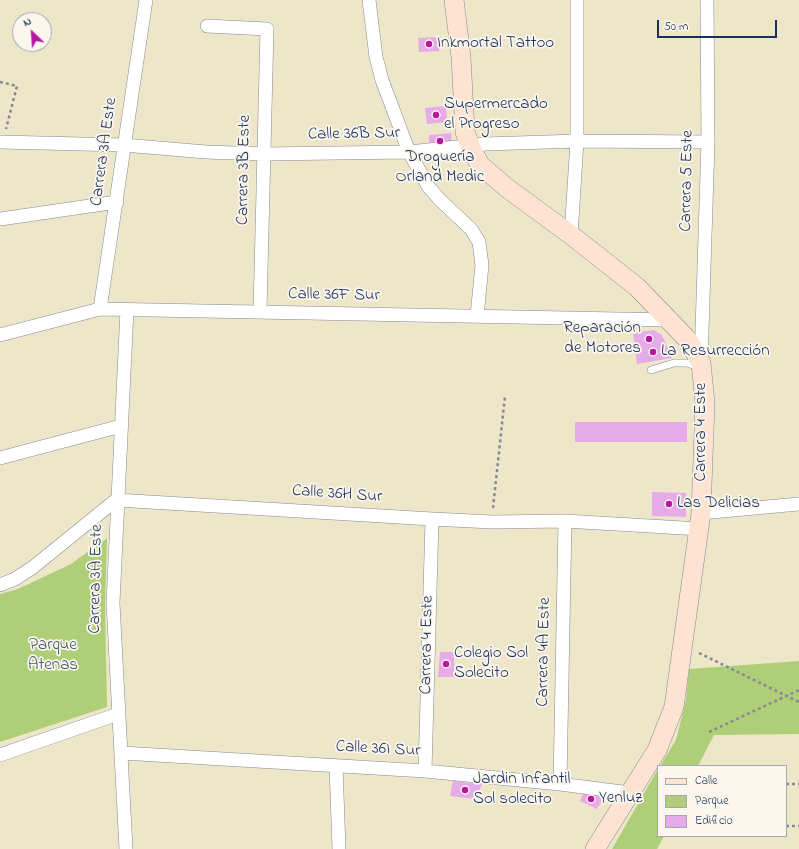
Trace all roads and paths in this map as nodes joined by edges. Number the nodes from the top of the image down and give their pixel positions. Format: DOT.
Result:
graph roads {
  1 [pos="146,0"];
  2 [pos="369,0"];
  3 [pos="454,0"];
  4 [pos="577,0"];
  5 [pos="707,0"];
  6 [pos="206,26"];
  7 [pos="0,82"];
  8 [pos="577,141"];
  9 [pos="708,142"];
  10 [pos="1,143"];
  11 [pos="124,145"];
  12 [pos="470,146"];
  13 [pos="409,152"];
  14 [pos="264,154"];
  15 [pos="117,202"];
  16 [pos="0,219"];
  17 [pos="571,235"];
  18 [pos="100,309"];
  19 [pos="127,310"];
  20 [pos="260,312"];
  21 [pos="477,316"];
  22 [pos="670,320"];
  23 [pos="0,335"];
  24 [pos="701,366"];
  25 [pos="651,370"];
  26 [pos="505,396"];
  27 [pos="121,426"];
  28 [pos="0,458"];
  29 [pos="116,500"];
  30 [pos="799,504"];
  31 [pos="432,519"];
  32 [pos="565,521"];
  33 [pos="700,521"];
  34 [pos="492,522"];
  35 [pos="0,585"];
  36 [pos="684,646"];
  37 [pos="799,690"];
  38 [pos="786,696"];
  39 [pos="799,702"];
  40 [pos="118,714"];
  41 [pos="710,732"];
  42 [pos="122,752"];
  43 [pos="0,755"];
  44 [pos="336,766"];
  45 [pos="425,771"];
  46 [pos="560,784"];
  47 [pos="787,784"];
  48 [pos="799,784"];
  49 [pos="630,794"];
  50 [pos="787,826"];
  51 [pos="799,826"];
  52 [pos="126,849"];
  53 [pos="339,849"];
  54 [pos="595,849"];
  1 -- 11 [label="street, Carrera 3A Este"];
  2 -- 13 [label="street"];
  3 -- 12 [label="street, Carrera 4 Este"];
  4 -- 8 [label="street"];
  5 -- 9 [label="street, Carrera 5 Este"];
  6 -- 14 [label="street, Carrera 3B Este"];
  7 -- 10 [label="path"];
  8 -- 9 [label="street, Calle 36B Sur"];
  8 -- 12 [label="street, Calle 36B Sur"];
  8 -- 17 [label="street"];
  9 -- 24 [label="street, Carrera 5 Este"];
  10 -- 11 [label="street, Calle 36B Sur"];
  11 -- 14 [label="street, Calle 36B Sur"];
  11 -- 15 [label="street, Carrera 3A Este"];
  12 -- 13 [label="street, Calle 36B Sur"];
  12 -- 17 [label="street, Carrera 4 Este"];
  13 -- 14 [label="street, Calle 36B Sur"];
  13 -- 21 [label="street"];
  14 -- 20 [label="street, Carrera 3B Este"];
  15 -- 16 [label="street"];
  15 -- 18 [label="street, Carrera 3A Este"];
  17 -- 22 [label="street, Carrera 4 Este"];
  18 -- 19 [label="street, Calle 36F Sur"];
  18 -- 23 [label="street, Calle 36F Sur"];
  19 -- 20 [label="street, Calle 36F Sur"];
  19 -- 27 [label="street, Carrera 3A Este"];
  20 -- 21 [label="street, Calle 36F Sur"];
  21 -- 22 [label="street, Calle 36F Sur"];
  22 -- 24 [label="street, Carrera 4 Este"];
  24 -- 25 [label="lane"];
  24 -- 33 [label="street, Carrera 4 Este"];
  26 -- 34 [label="path"];
  27 -- 28 [label="street"];
  27 -- 29 [label="street, Carrera 3A Este"];
  29 -- 31 [label="street, Calle 36H Sur"];
  29 -- 35 [label="street"];
  29 -- 40 [label="street, Carrera 3A Este"];
  30 -- 33 [label="street, Calle 36H Sur"];
  31 -- 34 [label="street, Calle 36H Sur"];
  31 -- 45 [label="street, Carrera 4 Este"];
  32 -- 33 [label="street, Calle 36H Sur"];
  32 -- 34 [label="street, Calle 36H Sur"];
  32 -- 46 [label="street, Carrera 4A Este"];
  33 -- 36 [label="street, Carrera 4 Este"];
  36 -- 38 [label="path"];
  36 -- 49 [label="street, Carrera 4 Este"];
  37 -- 38 [label="path"];
  38 -- 39 [label="path"];
  38 -- 41 [label="path"];
  40 -- 42 [label="street, Carrera 3A Este"];
  40 -- 43 [label="street"];
  42 -- 44 [label="street, Calle 36I Sur"];
  42 -- 52 [label="street, Carrera 3A Este"];
  44 -- 45 [label="street, Calle 36I Sur"];
  44 -- 53 [label="street"];
  45 -- 46 [label="street, Calle 36I Sur"];
  46 -- 49 [label="street, Calle 36I Sur"];
  47 -- 48 [label="path"];
  49 -- 54 [label="street, Carrera 4 Este"];
  50 -- 51 [label="path"];
}
